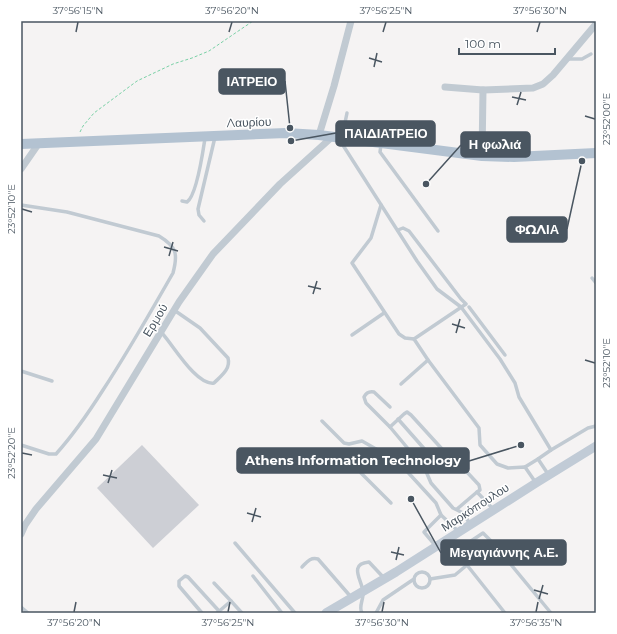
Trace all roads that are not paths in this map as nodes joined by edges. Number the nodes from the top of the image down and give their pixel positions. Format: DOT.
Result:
graph roads {
  1 [pos="351,21"];
  2 [pos="596,24"];
  3 [pos="591,54"];
  4 [pos="566,60"];
  5 [pos="445,87"];
  6 [pos="484,90"];
  7 [pos="347,113"];
  8 [pos="320,135"];
  9 [pos="210,136"];
  10 [pos="338,138"];
  11 [pos="39,143"];
  12 [pos="21,144"];
  13 [pos="382,144"];
  14 [pos="520,148"];
  15 [pos="550,148"];
  16 [pos="596,153"];
  17 [pos="557,155"];
  18 [pos="482,156"];
  19 [pos="514,156"];
  20 [pos="21,169"];
  21 [pos="182,201"];
  22 [pos="21,205"];
  23 [pos="381,206"];
  24 [pos="204,221"];
  25 [pos="398,230"];
  26 [pos="438,231"];
  27 [pos="592,278"];
  28 [pos="596,283"];
  29 [pos="461,307"];
  30 [pos="469,307"];
  31 [pos="174,310"];
  32 [pos="384,313"];
  33 [pos="161,332"];
  34 [pos="352,335"];
  35 [pos="490,335"];
  36 [pos="414,338"];
  37 [pos="485,339"];
  38 [pos="505,355"];
  39 [pos="428,360"];
  40 [pos="21,371"];
  41 [pos="52,381"];
  42 [pos="401,384"];
  43 [pos="390,408"];
  44 [pos="398,419"];
  45 [pos="322,421"];
  46 [pos="596,426"];
  47 [pos="390,427"];
  48 [pos="21,445"];
  49 [pos="596,446"];
  50 [pos="376,449"];
  51 [pos="551,450"];
  52 [pos="446,452"];
  53 [pos="538,459"];
  54 [pos="434,461"];
  55 [pos="525,468"];
  56 [pos="425,469"];
  57 [pos="548,474"];
  58 [pos="536,482"];
  59 [pos="477,492"];
  60 [pos="485,502"];
  61 [pos="391,503"];
  62 [pos="457,509"];
  63 [pos="494,510"];
  64 [pos="441,515"];
  65 [pos="465,516"];
  66 [pos="470,524"];
  67 [pos="459,532"];
  68 [pos="21,534"];
  69 [pos="235,543"];
  70 [pos="436,547"];
  71 [pos="467,566"];
  72 [pos="302,567"];
  73 [pos="253,576"];
  74 [pos="385,579"];
  75 [pos="414,579"];
  76 [pos="430,579"];
  77 [pos="214,583"];
  78 [pos="363,592"];
  79 [pos="352,598"];
  80 [pos="231,601"];
  81 [pos="21,607"];
  82 [pos="218,612"];
  83 [pos="360,612"];
  84 [pos="28,613"];
  85 [pos="202,613"];
  86 [pos="242,613"];
  87 [pos="282,613"];
  88 [pos="295,613"];
  89 [pos="326,613"];
  90 [pos="376,613"];
  91 [pos="505,613"];
  92 [pos="551,613"];
  1 -- 8 [label="street"];
  2 -- 4 [label="street"];
  3 -- 4 [label="lane"];
  4 -- 6 [label="street"];
  5 -- 6 [label="street"];
  6 -- 18 [label="street"];
  7 -- 10 [label="lane"];
  8 -- 9 [label="main road, Λαυρίου"];
  8 -- 10 [label="main road, Λαυρίου"];
  9 -- 11 [label="main road, Λαυρίου"];
  9 -- 21 [label="lane"];
  9 -- 24 [label="lane"];
  10 -- 13 [label="main road, Λαυρίου"];
  10 -- 23 [label="lane"];
  10 -- 31 [label="street, Ερμού"];
  11 -- 12 [label="main road, Λαυρίου"];
  11 -- 20 [label="street"];
  13 -- 18 [label="main road, Λαυρίου"];
  13 -- 26 [label="lane"];
  14 -- 19 [label="main road"];
  15 -- 17 [label="main road"];
  16 -- 17 [label="main road, Λαυρίου"];
  17 -- 19 [label="main road, Λαυρίου"];
  18 -- 19 [label="main road, Λαυρίου"];
  22 -- 48 [label="lane"];
  23 -- 25 [label="lane"];
  23 -- 32 [label="lane"];
  25 -- 29 [label="lane"];
  25 -- 29 [label="lane"];
  27 -- 28 [label="lane"];
  29 -- 36 [label="lane"];
  29 -- 37 [label="lane"];
  30 -- 35 [label="lane"];
  31 -- 33 [label="street, Ερμού"];
  31 -- 33 [label="lane"];
  32 -- 34 [label="lane"];
  32 -- 36 [label="lane"];
  33 -- 68 [label="street, Ερμού"];
  35 -- 37 [label="lane"];
  35 -- 38 [label="lane"];
  36 -- 39 [label="lane"];
  37 -- 51 [label="lane"];
  39 -- 42 [label="lane"];
  39 -- 55 [label="lane"];
  40 -- 41 [label="lane"];
  43 -- 47 [label="lane"];
  44 -- 47 [label="lane"];
  44 -- 52 [label="lane"];
  44 -- 54 [label="lane"];
  45 -- 50 [label="lane"];
  46 -- 51 [label="lane"];
  47 -- 56 [label="lane"];
  49 -- 57 [label="main road, Μαρκόπουλου"];
  50 -- 61 [label="lane"];
  50 -- 64 [label="lane"];
  51 -- 53 [label="lane"];
  52 -- 54 [label="lane"];
  52 -- 59 [label="lane"];
  53 -- 55 [label="lane"];
  53 -- 57 [label="lane"];
  54 -- 56 [label="lane"];
  55 -- 58 [label="lane"];
  56 -- 62 [label="lane"];
  57 -- 58 [label="main road, Μαρκόπουλου"];
  58 -- 63 [label="main road, Μαρκόπουλου"];
  59 -- 60 [label="lane"];
  59 -- 62 [label="lane"];
  60 -- 63 [label="lane"];
  60 -- 65 [label="lane"];
  62 -- 65 [label="lane"];
  63 -- 66 [label="main road, Μαρκόπουλου"];
  64 -- 67 [label="lane"];
  64 -- 70 [label="lane"];
  65 -- 66 [label="lane"];
  66 -- 67 [label="main road, Μαρκόπουλου"];
  67 -- 70 [label="main road, Μαρκόπουλου"];
  69 -- 88 [label="lane"];
  70 -- 74 [label="main road, Μαρκόπουλου"];
  71 -- 76 [label="lane"];
  71 -- 91 [label="lane"];
  71 -- 92 [label="lane"];
  72 -- 79 [label="lane"];
  73 -- 87 [label="lane"];
  74 -- 78 [label="main road, Μαρκόπουλου"];
  74 -- 78 [label="lane"];
  75 -- 76 [label="lane"];
  75 -- 76 [label="lane"];
  75 -- 90 [label="lane"];
  77 -- 80 [label="lane"];
  78 -- 79 [label="main road, Μαρκόπουλου"];
  78 -- 83 [label="lane"];
  79 -- 89 [label="main road, Μαρκόπουλου"];
  80 -- 82 [label="lane"];
  80 -- 86 [label="lane"];
  81 -- 84 [label="lane"];
  82 -- 85 [label="lane"];
}
